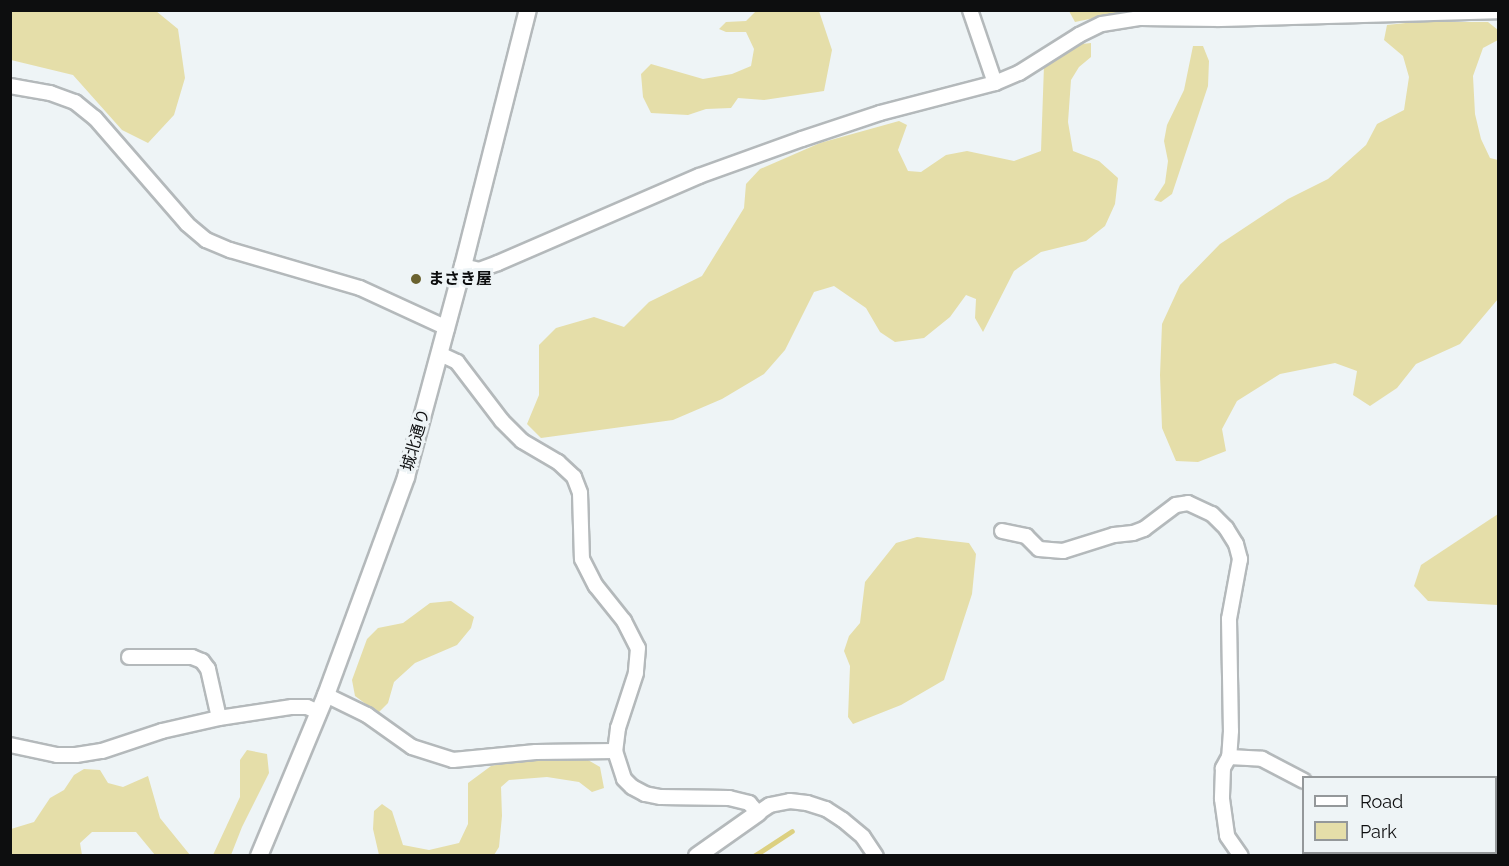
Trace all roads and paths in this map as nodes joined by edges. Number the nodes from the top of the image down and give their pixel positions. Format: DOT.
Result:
graph roads {
  1 [pos="528,10"];
  2 [pos="970,10"];
  3 [pos="1498,11"];
  4 [pos="995,83"];
  5 [pos="10,86"];
  6 [pos="463,266"];
  7 [pos="447,328"];
  8 [pos="440,354"];
  9 [pos="1002,531"];
  10 [pos="129,657"];
  11 [pos="326,695"];
  12 [pos="319,712"];
  13 [pos="219,718"];
  14 [pos="10,745"];
  15 [pos="615,751"];
  16 [pos="1229,757"];
  17 [pos="1302,779"];
  18 [pos="758,813"];
  19 [pos="259,855"];
  20 [pos="697,855"];
  21 [pos="876,855"];
  22 [pos="1241,855"];
  1 -- 6 [label="street, 城北通り"];
  2 -- 4 [label="street"];
  3 -- 4 [label="street"];
  4 -- 6 [label="street"];
  5 -- 7 [label="street"];
  6 -- 7 [label="street, 城北通り"];
  7 -- 8 [label="street, 城北通り"];
  8 -- 11 [label="street, 城北通り"];
  8 -- 15 [label="street"];
  9 -- 16 [label="street"];
  10 -- 13 [label="street"];
  11 -- 12 [label="street, 城北通り"];
  11 -- 15 [label="street"];
  12 -- 13 [label="street"];
  12 -- 19 [label="street, 城北通り"];
  13 -- 14 [label="street"];
  15 -- 18 [label="street"];
  16 -- 17 [label="street"];
  16 -- 22 [label="street"];
  18 -- 20 [label="street"];
  18 -- 21 [label="street"];
}
